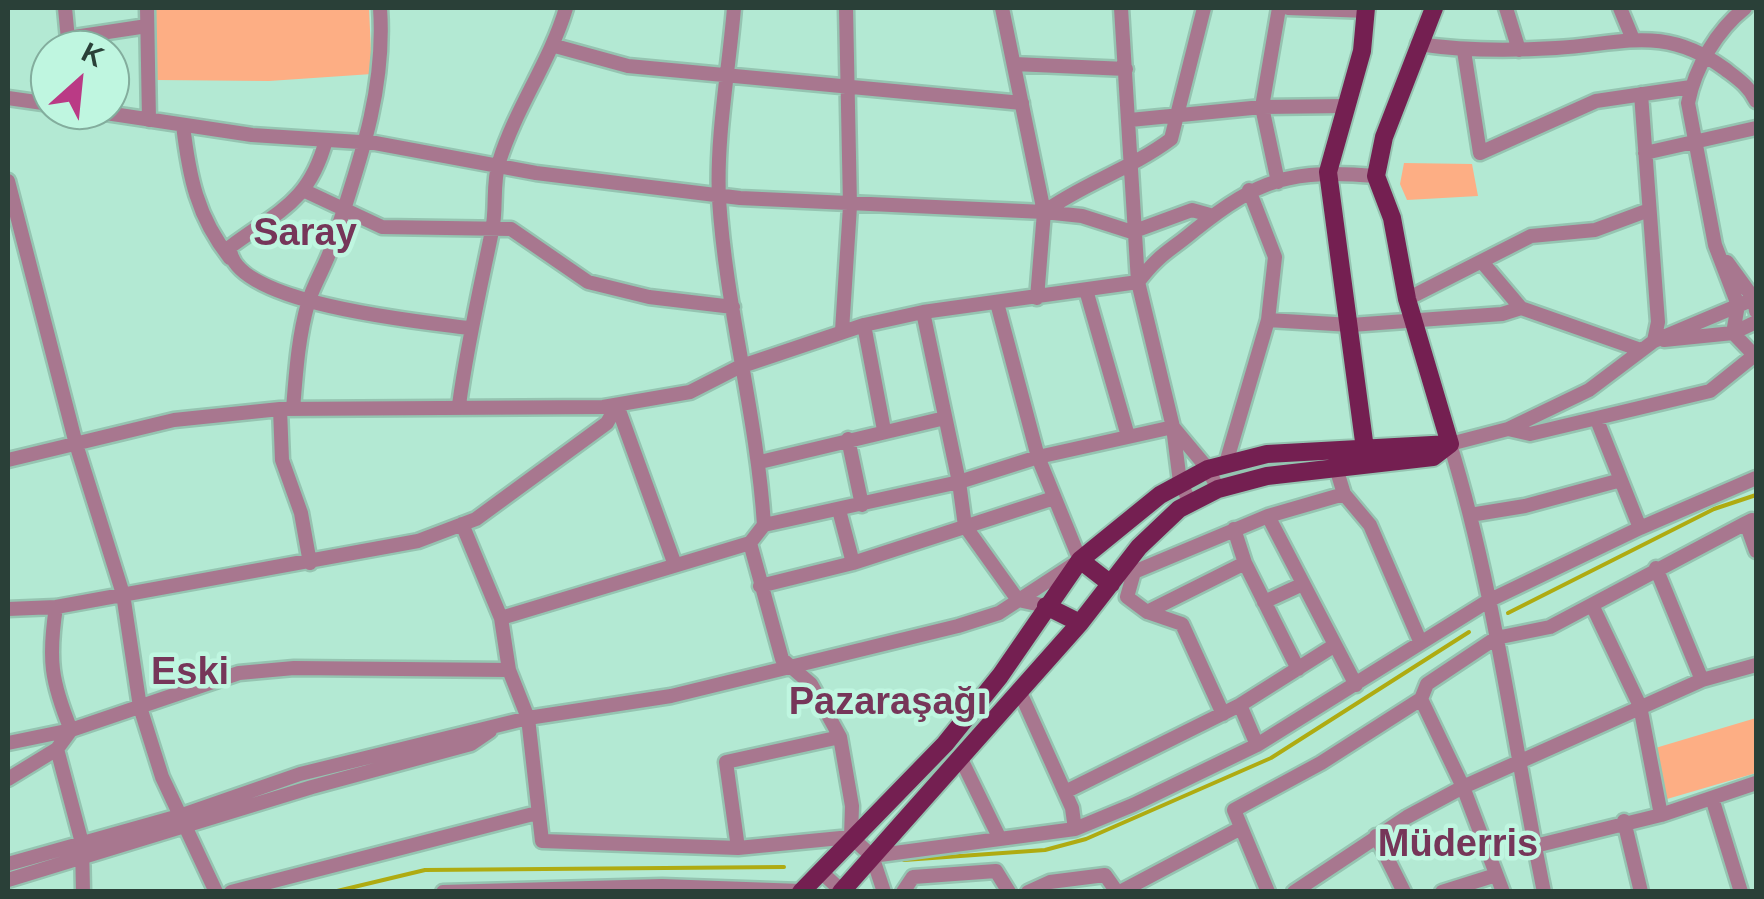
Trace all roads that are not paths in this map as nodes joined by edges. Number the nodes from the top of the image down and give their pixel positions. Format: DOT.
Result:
graph roads {
  1 [pos="147,8"];
  2 [pos="380,8"];
  3 [pos="566,8"];
  4 [pos="734,8"];
  5 [pos="846,8"];
  6 [pos="1002,8"];
  7 [pos="1121,8"];
  8 [pos="1204,8"];
  9 [pos="1279,8"];
  10 [pos="1288,8"];
  11 [pos="1434,8"];
  12 [pos="1506,8"];
  13 [pos="1620,8"];
  14 [pos="1745,8"];
  15 [pos="1366,9"];
  16 [pos="147,26"];
  17 [pos="130,30"];
  18 [pos="1632,37"];
  19 [pos="1418,44"];
  20 [pos="555,46"];
  21 [pos="1520,50"];
  22 [pos="1464,51"];
  23 [pos="1707,56"];
  24 [pos="1014,64"];
  25 [pos="1126,69"];
  26 [pos="729,72"];
  27 [pos="850,86"];
  28 [pos="1691,87"];
  29 [pos="1640,94"];
  30 [pos="1756,101"];
  31 [pos="1022,102"];
  32 [pos="1346,106"];
  33 [pos="1262,107"];
  34 [pos="1175,116"];
  35 [pos="130,117"];
  36 [pos="149,120"];
  37 [pos="1130,120"];
  38 [pos="183,125"];
  39 [pos="1756,128"];
  40 [pos="326,140"];
  41 [pos="367,142"];
  42 [pos="1696,144"];
  43 [pos="1645,153"];
  44 [pos="497,166"];
  45 [pos="1129,168"];
  46 [pos="1328,172"];
  47 [pos="1376,176"];
  48 [pos="8,181"];
  49 [pos="1278,182"];
  50 [pos="305,190"];
  51 [pos="1250,190"];
  52 [pos="719,196"];
  53 [pos="850,206"];
  54 [pos="1649,210"];
  55 [pos="340,211"];
  56 [pos="1044,212"];
  57 [pos="1210,215"];
  58 [pos="493,228"];
  59 [pos="1132,232"];
  60 [pos="1715,245"];
  61 [pos="230,259"];
  62 [pos="1482,262"];
  63 [pos="1138,282"];
  64 [pos="1086,290"];
  65 [pos="1036,298"];
  66 [pos="1407,299"];
  67 [pos="309,300"];
  68 [pos="997,302"];
  69 [pos="1756,302"];
  70 [pos="1738,305"];
  71 [pos="733,306"];
  72 [pos="1520,308"];
  73 [pos="922,312"];
  74 [pos="1416,318"];
  75 [pos="1268,320"];
  76 [pos="1756,322"];
  77 [pos="864,325"];
  78 [pos="1351,326"];
  79 [pos="469,328"];
  80 [pos="842,331"];
  81 [pos="1733,332"];
  82 [pos="1647,345"];
  83 [pos="1755,355"];
  84 [pos="739,367"];
  85 [pos="459,405"];
  86 [pos="617,405"];
  87 [pos="287,409"];
  88 [pos="945,418"];
  89 [pos="1597,420"];
  90 [pos="1173,428"];
  91 [pos="1508,429"];
  92 [pos="884,430"];
  93 [pos="1128,436"];
  94 [pos="848,439"];
  95 [pos="76,444"];
  96 [pos="1450,444"];
  97 [pos="1365,448"];
  98 [pos="1038,458"];
  99 [pos="8,460"];
  100 [pos="760,462"];
  101 [pos="1217,466"];
  102 [pos="1337,471"];
  103 [pos="1756,478"];
  104 [pos="1621,480"];
  105 [pos="960,482"];
  106 [pos="1180,482"];
  107 [pos="1218,490"];
  108 [pos="1344,494"];
  109 [pos="1054,498"];
  110 [pos="1190,502"];
  111 [pos="862,504"];
  112 [pos="839,510"];
  113 [pos="1470,515"];
  114 [pos="1268,516"];
  115 [pos="1753,521"];
  116 [pos="462,524"];
  117 [pos="764,525"];
  118 [pos="964,526"];
  119 [pos="1640,528"];
  120 [pos="1234,529"];
  121 [pos="750,542"];
  122 [pos="1756,552"];
  123 [pos="1080,560"];
  124 [pos="310,563"];
  125 [pos="853,563"];
  126 [pos="1245,563"];
  127 [pos="675,565"];
  128 [pos="1656,568"];
  129 [pos="1110,584"];
  130 [pos="1303,584"];
  131 [pos="760,586"];
  132 [pos="122,594"];
  133 [pos="1018,600"];
  134 [pos="1488,601"];
  135 [pos="1264,602"];
  136 [pos="1592,605"];
  137 [pos="1046,606"];
  138 [pos="56,607"];
  139 [pos="8,609"];
  140 [pos="1147,612"];
  141 [pos="502,618"];
  142 [pos="1080,623"];
  143 [pos="1496,638"];
  144 [pos="1420,641"];
  145 [pos="1335,645"];
  146 [pos="1756,665"];
  147 [pos="795,668"];
  148 [pos="509,670"];
  149 [pos="1298,670"];
  150 [pos="1702,680"];
  151 [pos="1356,684"];
  152 [pos="1019,690"];
  153 [pos="1422,698"];
  154 [pos="1240,705"];
  155 [pos="1640,706"];
  156 [pos="140,707"];
  157 [pos="1222,714"];
  158 [pos="528,718"];
  159 [pos="71,730"];
  160 [pos="840,737"];
  161 [pos="8,743"];
  162 [pos="1257,746"];
  163 [pos="57,749"];
  164 [pos="960,756"];
  165 [pos="1524,764"];
  166 [pos="8,779"];
  167 [pos="1756,783"];
  168 [pos="1464,787"];
  169 [pos="1065,792"];
  170 [pos="1712,798"];
  171 [pos="536,813"];
  172 [pos="1660,816"];
  173 [pos="182,822"];
  174 [pos="1624,822"];
  175 [pos="1242,828"];
  176 [pos="1075,829"];
  177 [pos="1376,836"];
  178 [pos="850,837"];
  179 [pos="1000,839"];
  180 [pos="1534,846"];
  181 [pos="738,848"];
  182 [pos="82,851"];
  183 [pos="872,856"];
  184 [pos="8,864"];
  185 [pos="820,871"];
  186 [pos="1496,875"];
  187 [pos="8,880"];
  188 [pos="1403,889"];
  189 [pos="842,891"];
  190 [pos="1295,891"];
  191 [pos="83,892"];
  192 [pos="216,892"];
  193 [pos="231,892"];
  194 [pos="444,892"];
  195 [pos="801,892"];
  196 [pos="884,892"];
  197 [pos="903,892"];
  198 [pos="1009,892"];
  199 [pos="1028,892"];
  200 [pos="1118,892"];
  201 [pos="1268,892"];
  202 [pos="1385,892"];
  203 [pos="1442,892"];
  204 [pos="1502,892"];
  205 [pos="1544,892"];
  206 [pos="1642,892"];
  207 [pos="1741,892"];
  1 -- 16 [label="street"];
  2 -- 41 [label="street"];
  3 -- 20 [label="street"];
  4 -- 26 [label="street"];
  5 -- 27 [label="street"];
  6 -- 24 [label="street"];
  7 -- 25 [label="street"];
  8 -- 34 [label="street"];
  9 -- 33 [label="street"];
  10 -- 15 [label="street"];
  11 -- 19 [label="main road"];
  12 -- 21 [label="street"];
  13 -- 18 [label="street"];
  14 -- 23 [label="street"];
  15 -- 32 [label="main road"];
  16 -- 17 [label="street"];
  16 -- 36 [label="street"];
  18 -- 21 [label="street"];
  18 -- 23 [label="street"];
  19 -- 22 [label="street"];
  19 -- 47 [label="main road"];
  20 -- 26 [label="street"];
  20 -- 44 [label="street"];
  21 -- 22 [label="street"];
  22 -- 29 [label="street"];
  23 -- 28 [label="street"];
  23 -- 30 [label="street"];
  24 -- 25 [label="street"];
  24 -- 31 [label="street"];
  25 -- 37 [label="street"];
  26 -- 27 [label="street"];
  26 -- 52 [label="street"];
  27 -- 31 [label="street"];
  27 -- 53 [label="street"];
  28 -- 29 [label="street"];
  28 -- 42 [label="street"];
  29 -- 43 [label="street"];
  31 -- 56 [label="street"];
  32 -- 33 [label="street"];
  32 -- 46 [label="main road"];
  33 -- 34 [label="street"];
  33 -- 49 [label="street"];
  34 -- 37 [label="street"];
  34 -- 45 [label="street"];
  35 -- 36 [label="street"];
  36 -- 38 [label="street"];
  37 -- 45 [label="street"];
  38 -- 40 [label="street"];
  38 -- 61 [label="street"];
  39 -- 42 [label="street"];
  40 -- 41 [label="street"];
  40 -- 50 [label="street"];
  41 -- 44 [label="street"];
  41 -- 55 [label="street"];
  42 -- 43 [label="street"];
  42 -- 60 [label="street"];
  43 -- 54 [label="street"];
  44 -- 52 [label="street"];
  44 -- 58 [label="street"];
  45 -- 56 [label="street"];
  45 -- 59 [label="street"];
  46 -- 47 [label="street"];
  46 -- 49 [label="street"];
  46 -- 78 [label="main road"];
  47 -- 66 [label="main road"];
  48 -- 95 [label="street"];
  49 -- 51 [label="street"];
  50 -- 55 [label="street"];
  50 -- 61 [label="street"];
  51 -- 57 [label="street"];
  51 -- 75 [label="street"];
  52 -- 53 [label="street"];
  52 -- 71 [label="street"];
  53 -- 56 [label="street"];
  53 -- 80 [label="street"];
  54 -- 62 [label="street"];
  54 -- 82 [label="street"];
  55 -- 58 [label="street"];
  55 -- 67 [label="street"];
  56 -- 59 [label="street"];
  56 -- 65 [label="street"];
  57 -- 59 [label="street"];
  57 -- 63 [label="street"];
  58 -- 71 [label="street"];
  58 -- 79 [label="street"];
  59 -- 63 [label="street"];
  60 -- 69 [label="street"];
  60 -- 70 [label="street"];
  61 -- 67 [label="street"];
  62 -- 66 [label="street"];
  62 -- 72 [label="street"];
  63 -- 64 [label="street"];
  63 -- 90 [label="street"];
  64 -- 65 [label="street"];
  64 -- 93 [label="street"];
  65 -- 68 [label="street"];
  66 -- 74 [label="main road"];
  67 -- 79 [label="street"];
  67 -- 87 [label="street"];
  68 -- 73 [label="street"];
  68 -- 98 [label="street"];
  69 -- 70 [label="street"];
  70 -- 81 [label="street"];
  70 -- 82 [label="street"];
  71 -- 84 [label="street"];
  72 -- 74 [label="street"];
  72 -- 82 [label="street"];
  73 -- 77 [label="street"];
  73 -- 88 [label="street"];
  74 -- 78 [label="street"];
  74 -- 96 [label="main road"];
  75 -- 78 [label="street"];
  75 -- 101 [label="street"];
  76 -- 81 [label="street"];
  77 -- 80 [label="street"];
  77 -- 92 [label="street"];
  78 -- 97 [label="main road"];
  79 -- 85 [label="street"];
  80 -- 84 [label="street"];
  81 -- 82 [label="street"];
  81 -- 83 [label="street"];
  82 -- 91 [label="street"];
  83 -- 89 [label="street"];
  84 -- 86 [label="street"];
  84 -- 100 [label="street"];
  85 -- 86 [label="street"];
  85 -- 87 [label="street"];
  86 -- 116 [label="street"];
  86 -- 127 [label="street"];
  87 -- 95 [label="street"];
  87 -- 124 [label="street"];
  88 -- 92 [label="street"];
  88 -- 105 [label="street"];
  89 -- 91 [label="street"];
  89 -- 104 [label="street"];
  90 -- 93 [label="street"];
  90 -- 101 [label="street"];
  90 -- 106 [label="street"];
  91 -- 96 [label="street"];
  92 -- 94 [label="street"];
  93 -- 98 [label="street"];
  94 -- 100 [label="street"];
  94 -- 111 [label="street"];
  95 -- 99 [label="street"];
  95 -- 132 [label="street"];
  96 -- 97 [label="main road"];
  96 -- 102 [label="main road"];
  96 -- 113 [label="street"];
  97 -- 101 [label="main road"];
  98 -- 105 [label="street"];
  98 -- 109 [label="street"];
  100 -- 117 [label="street"];
  101 -- 106 [label="main road"];
  101 -- 107 [label="street"];
  102 -- 107 [label="main road"];
  102 -- 108 [label="street"];
  103 -- 119 [label="street"];
  104 -- 113 [label="street"];
  104 -- 119 [label="street"];
  105 -- 111 [label="street"];
  105 -- 118 [label="street"];
  106 -- 110 [label="street"];
  106 -- 123 [label="main road"];
  107 -- 110 [label="main road"];
  108 -- 114 [label="street"];
  108 -- 144 [label="street"];
  109 -- 118 [label="street"];
  109 -- 123 [label="street"];
  110 -- 129 [label="main road"];
  111 -- 112 [label="street"];
  112 -- 117 [label="street"];
  112 -- 125 [label="street"];
  113 -- 134 [label="street"];
  114 -- 120 [label="street"];
  114 -- 130 [label="street"];
  115 -- 122 [label="street"];
  115 -- 128 [label="street"];
  116 -- 124 [label="street"];
  116 -- 141 [label="street"];
  117 -- 121 [label="street"];
  118 -- 125 [label="street"];
  118 -- 133 [label="street"];
  119 -- 134 [label="street"];
  120 -- 126 [label="street"];
  120 -- 140 [label="street"];
  121 -- 127 [label="street"];
  121 -- 131 [label="street"];
  123 -- 129 [label="main road"];
  123 -- 133 [label="street"];
  123 -- 137 [label="main road"];
  124 -- 132 [label="street"];
  125 -- 131 [label="street"];
  126 -- 135 [label="street"];
  126 -- 140 [label="street"];
  127 -- 141 [label="street"];
  128 -- 136 [label="street"];
  128 -- 150 [label="street"];
  129 -- 142 [label="main road"];
  130 -- 135 [label="street"];
  130 -- 145 [label="street"];
  131 -- 147 [label="street"];
  132 -- 138 [label="street"];
  132 -- 156 [label="street"];
  133 -- 137 [label="street"];
  133 -- 147 [label="street"];
  134 -- 143 [label="street"];
  134 -- 144 [label="street"];
  135 -- 149 [label="street"];
  136 -- 143 [label="street"];
  136 -- 155 [label="street"];
  137 -- 142 [label="main road"];
  137 -- 178 [label="main road"];
  138 -- 139 [label="street"];
  138 -- 159 [label="street"];
  140 -- 157 [label="street"];
  141 -- 148 [label="street"];
  142 -- 152 [label="main road"];
  143 -- 153 [label="street"];
  143 -- 165 [label="street"];
  144 -- 151 [label="street"];
  145 -- 149 [label="street"];
  145 -- 151 [label="street"];
  146 -- 150 [label="street"];
  147 -- 158 [label="street"];
  147 -- 160 [label="street"];
  148 -- 156 [label="street"];
  148 -- 158 [label="street"];
  149 -- 154 [label="street"];
  150 -- 155 [label="street"];
  151 -- 162 [label="street"];
  152 -- 164 [label="main road"];
  152 -- 169 [label="street"];
  153 -- 168 [label="street"];
  153 -- 175 [label="street"];
  154 -- 157 [label="street"];
  154 -- 162 [label="street"];
  155 -- 165 [label="street"];
  155 -- 172 [label="street"];
  156 -- 159 [label="street"];
  156 -- 173 [label="street"];
  157 -- 169 [label="street"];
  158 -- 171 [label="street"];
  158 -- 173 [label="street"];
  159 -- 161 [label="street"];
  159 -- 163 [label="street"];
  160 -- 178 [label="street"];
  160 -- 181 [label="street"];
  162 -- 176 [label="street"];
  163 -- 166 [label="street"];
  163 -- 182 [label="street"];
  164 -- 179 [label="street"];
  164 -- 183 [label="main road"];
  165 -- 168 [label="street"];
  165 -- 180 [label="street"];
  167 -- 170 [label="street"];
  168 -- 177 [label="street"];
  168 -- 186 [label="street"];
  169 -- 176 [label="street"];
  170 -- 172 [label="street"];
  170 -- 207 [label="street"];
  171 -- 181 [label="street"];
  171 -- 193 [label="street"];
  172 -- 174 [label="street"];
  173 -- 182 [label="street"];
  173 -- 192 [label="street"];
  174 -- 180 [label="street"];
  174 -- 206 [label="street"];
  175 -- 200 [label="street"];
  175 -- 201 [label="street"];
  176 -- 179 [label="street"];
  177 -- 188 [label="street"];
  177 -- 190 [label="street"];
  178 -- 181 [label="street"];
  178 -- 183 [label="street"];
  178 -- 185 [label="main road"];
  179 -- 183 [label="street"];
  180 -- 205 [label="street"];
  182 -- 184 [label="street"];
  182 -- 187 [label="street"];
  182 -- 191 [label="street"];
  183 -- 189 [label="main road"];
  183 -- 196 [label="street"];
  185 -- 189 [label="street"];
  185 -- 195 [label="main road"];
  186 -- 203 [label="street"];
  186 -- 204 [label="street"];
  188 -- 202 [label="street"];
  194 -- 195 [label="street"];
  197 -- 198 [label="street"];
  199 -- 200 [label="street"];
}
